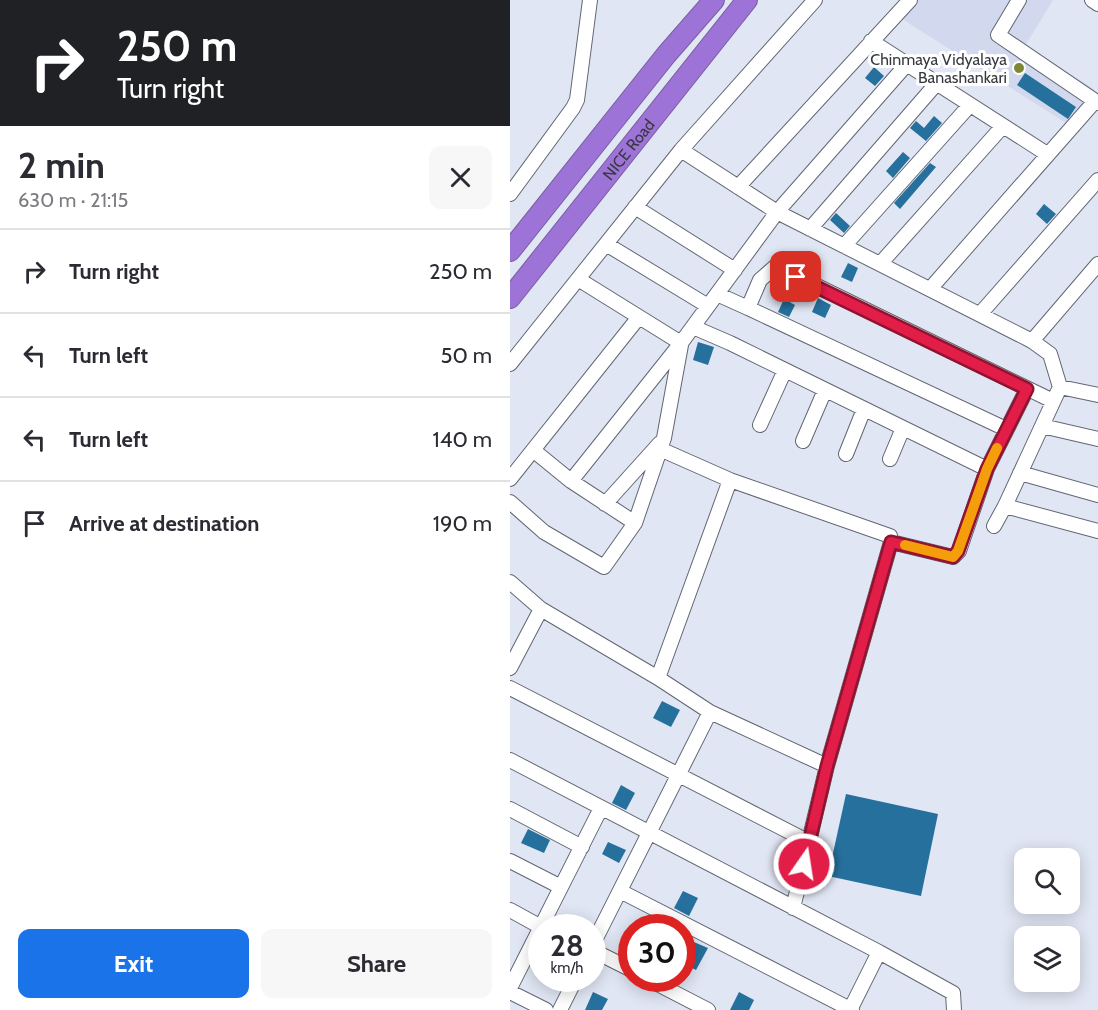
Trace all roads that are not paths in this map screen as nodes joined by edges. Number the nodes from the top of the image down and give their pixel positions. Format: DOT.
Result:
graph roads {
  1 [pos="590,0"];
  2 [pos="714,0"];
  3 [pos="747,0"];
  4 [pos="815,0"];
  5 [pos="910,0"];
  6 [pos="1019,0"];
  7 [pos="1092,0"];
  8 [pos="1098,4"];
  9 [pos="872,41"];
  10 [pos="907,64"];
  11 [pos="937,83"];
  12 [pos="1096,102"];
  13 [pos="970,105"];
  14 [pos="1003,126"];
  15 [pos="681,150"];
  16 [pos="1047,154"];
  17 [pos="1098,180"];
  18 [pos="738,187"];
  19 [pos="510,194"];
  20 [pos="635,207"];
  21 [pos="777,212"];
  22 [pos="810,229"];
  23 [pos="606,244"];
  24 [pos="844,246"];
  25 [pos="510,251"];
  26 [pos="880,264"];
  27 [pos="1098,264"];
  28 [pos="735,270"];
  29 [pos="578,279"];
  30 [pos="930,290"];
  31 [pos="717,294"];
  32 [pos="510,298"];
  33 [pos="708,306"];
  34 [pos="748,308"];
  35 [pos="980,314"];
  36 [pos="639,317"];
  37 [pos="693,327"];
  38 [pos="1032,341"];
  39 [pos="681,343"];
  40 [pos="510,364"];
  41 [pos="785,370"];
  42 [pos="1060,387"];
  43 [pos="1027,389"];
  44 [pos="825,390"];
  45 [pos="1098,395"];
  46 [pos="1053,401"];
  47 [pos="864,409"];
  48 [pos="760,425"];
  49 [pos="1042,426"];
  50 [pos="903,428"];
  51 [pos="1006,429"];
  52 [pos="1098,439"];
  53 [pos="803,441"];
  54 [pos="662,444"];
  55 [pos="533,450"];
  56 [pos="846,454"];
  57 [pos="890,459"];
  58 [pos="987,469"];
  59 [pos="1020,473"];
  60 [pos="510,479"];
  61 [pos="730,480"];
  62 [pos="571,482"];
  63 [pos="1098,495"];
  64 [pos="510,502"];
  65 [pos="605,504"];
  66 [pos="1005,506"];
  67 [pos="635,523"];
  68 [pos="994,525"];
  69 [pos="1098,531"];
  70 [pos="891,542"];
  71 [pos="510,582"];
  72 [pos="541,609"];
  73 [pos="510,668"];
  74 [pos="658,678"];
  75 [pos="510,688"];
  76 [pos="710,712"];
  77 [pos="510,760"];
  78 [pos="827,766"];
  79 [pos="678,775"];
  80 [pos="602,808"];
  81 [pos="510,809"];
  82 [pos="649,833"];
  83 [pos="809,842"];
  84 [pos="582,847"];
  85 [pos="510,861"];
  86 [pos="561,887"];
  87 [pos="620,891"];
  88 [pos="793,908"];
  89 [pos="510,910"];
  90 [pos="548,914"];
  91 [pos="528,920"];
  92 [pos="606,920"];
  93 [pos="879,952"];
  94 [pos="528,953"];
  95 [pos="510,990"];
  96 [pos="569,992"];
  97 [pos="673,992"];
  98 [pos="546,1010"];
  99 [pos="560,1010"];
  100 [pos="708,1010"];
  101 [pos="851,1010"];
  102 [pos="954,1010"];
  1 -- 19 [label="street"];
  2 -- 25 [label="highway, NICE Road"];
  3 -- 32 [label="highway, NICE Road"];
  4 -- 15 [label="street"];
  5 -- 9 [label="street"];
  6 -- 12 [label="street"];
  7 -- 8 [label="street"];
  9 -- 10 [label="street"];
  9 -- 18 [label="street"];
  10 -- 11 [label="street"];
  10 -- 21 [label="street"];
  11 -- 13 [label="street"];
  11 -- 22 [label="street"];
  12 -- 16 [label="street"];
  13 -- 14 [label="street"];
  13 -- 24 [label="street"];
  14 -- 16 [label="street"];
  14 -- 26 [label="street"];
  15 -- 18 [label="street"];
  15 -- 20 [label="street"];
  16 -- 30 [label="street"];
  17 -- 35 [label="street"];
  18 -- 21 [label="street"];
  20 -- 23 [label="street"];
  20 -- 28 [label="street"];
  21 -- 22 [label="street"];
  21 -- 28 [label="street"];
  22 -- 24 [label="street"];
  23 -- 29 [label="street"];
  23 -- 33 [label="street"];
  24 -- 26 [label="street"];
  26 -- 30 [label="street"];
  27 -- 38 [label="street"];
  28 -- 31 [label="street"];
  29 -- 36 [label="street"];
  29 -- 40 [label="street"];
  30 -- 35 [label="street"];
  31 -- 33 [label="street"];
  31 -- 34 [label="street"];
  33 -- 37 [label="street"];
  34 -- 43 [label="street"];
  34 -- 51 [label="street"];
  35 -- 38 [label="street"];
  36 -- 39 [label="street"];
  36 -- 55 [label="street"];
  37 -- 39 [label="street"];
  37 -- 41 [label="street"];
  38 -- 42 [label="street"];
  39 -- 54 [label="street"];
  39 -- 62 [label="street"];
  41 -- 44 [label="street"];
  41 -- 48 [label="street"];
  42 -- 45 [label="street"];
  42 -- 46 [label="street"];
  43 -- 46 [label="street"];
  43 -- 51 [label="street"];
  44 -- 47 [label="street"];
  44 -- 53 [label="street"];
  46 -- 49 [label="street"];
  47 -- 50 [label="street"];
  47 -- 56 [label="street"];
  49 -- 52 [label="street"];
  49 -- 59 [label="street"];
  50 -- 57 [label="street"];
  50 -- 58 [label="street"];
  51 -- 58 [label="street"];
  54 -- 61 [label="street"];
  54 -- 65 [label="street"];
  54 -- 67 [label="street"];
  55 -- 60 [label="street"];
  55 -- 62 [label="street"];
  58 -- 70 [label="street"];
  59 -- 63 [label="street"];
  59 -- 66 [label="street"];
  61 -- 70 [label="street"];
  61 -- 74 [label="street"];
  62 -- 65 [label="street"];
  64 -- 67 [label="street"];
  65 -- 67 [label="street"];
  66 -- 68 [label="street"];
  66 -- 69 [label="street"];
  70 -- 78 [label="street"];
  71 -- 72 [label="street"];
  72 -- 73 [label="street"];
  72 -- 74 [label="street"];
  74 -- 76 [label="street"];
  75 -- 79 [label="street"];
  76 -- 78 [label="street"];
  76 -- 79 [label="street"];
  77 -- 80 [label="street"];
  78 -- 83 [label="street"];
  79 -- 82 [label="street"];
  79 -- 83 [label="street"];
  80 -- 82 [label="street"];
  80 -- 84 [label="street"];
  81 -- 84 [label="street"];
  82 -- 87 [label="street"];
  82 -- 88 [label="street"];
  83 -- 88 [label="street"];
  84 -- 86 [label="street"];
  85 -- 86 [label="street"];
  86 -- 90 [label="street"];
  87 -- 92 [label="street"];
  87 -- 101 [label="street"];
  88 -- 93 [label="street"];
  89 -- 91 [label="street"];
  93 -- 101 [label="street"];
  93 -- 102 [label="street"];
  94 -- 95 [label="street"];
  95 -- 98 [label="street"];
  96 -- 99 [label="street"];
  97 -- 100 [label="street"];
}
